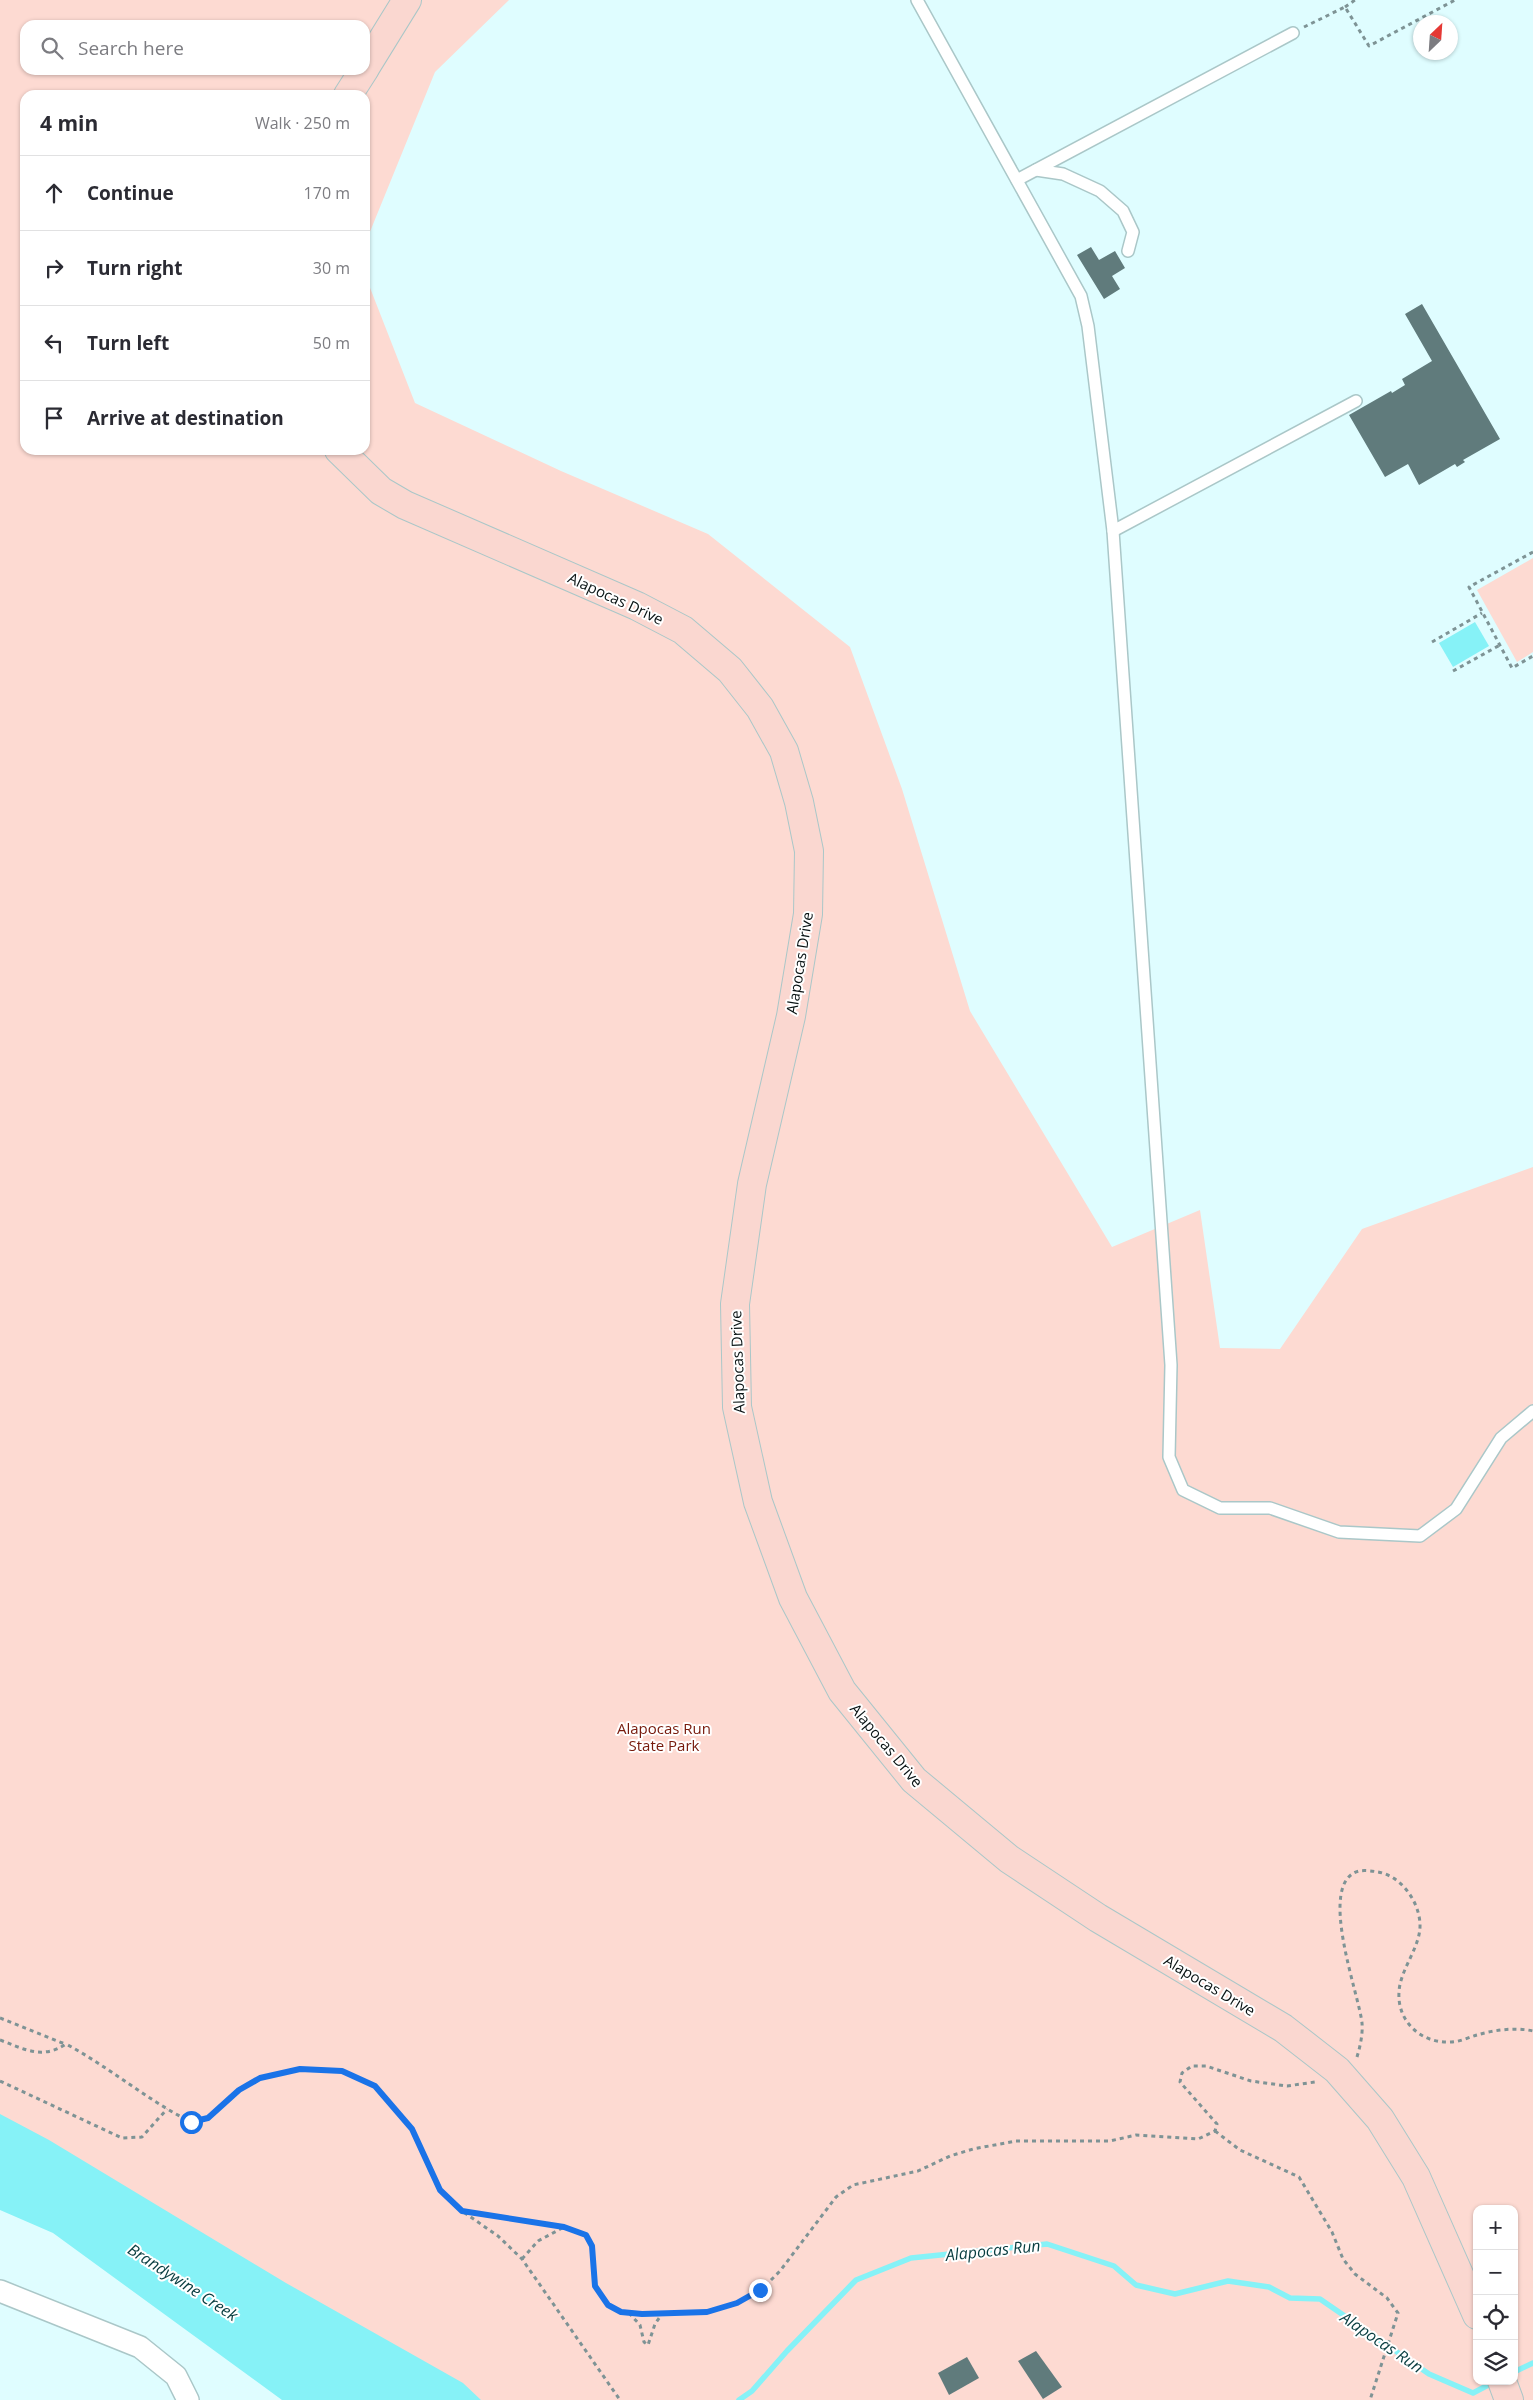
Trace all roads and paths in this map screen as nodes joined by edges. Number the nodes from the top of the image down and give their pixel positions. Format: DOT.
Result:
graph roads {
  1 [pos="407,0"];
  2 [pos="917,0"];
  3 [pos="1355,0"];
  4 [pos="1456,0"];
  5 [pos="1345,7"];
  6 [pos="1292,33"];
  7 [pos="370,59"];
  8 [pos="360,75"];
  9 [pos="351,90"];
  10 [pos="1036,170"];
  11 [pos="1017,180"];
  12 [pos="1128,251"];
  13 [pos="1356,401"];
  14 [pos="343,455"];
  15 [pos="1113,531"];
  16 [pos="1533,552"];
  17 [pos="1482,613"];
  18 [pos="1432,642"];
  19 [pos="1500,645"];
  20 [pos="1533,656"];
  21 [pos="1453,671"];
  22 [pos="1533,1411"];
  23 [pos="0,2018"];
  24 [pos="1533,2031"];
  25 [pos="0,2040"];
  26 [pos="66,2044"];
  27 [pos="1340,2074"];
  28 [pos="0,2082"];
  29 [pos="167,2109"];
  30 [pos="1215,2131"];
  31 [pos="462,2211"];
  32 [pos="564,2227"];
  33 [pos="522,2259"];
  34 [pos="0,2291"];
  35 [pos="1473,2306"];
  36 [pos="628,2313"];
  37 [pos="662,2313"];
  38 [pos="1503,2385"];
  39 [pos="188,2400"];
  40 [pos="620,2400"];
  41 [pos="1370,2400"];
  42 [pos="1508,2400"];
  1 -- 7 [label="street"];
  2 -- 11 [label="lane"];
  3 -- 5 [label="path"];
  4 -- 5 [label="path"];
  5 -- 6 [label="path"];
  6 -- 10 [label="lane"];
  8 -- 9 [label="street"];
  10 -- 11 [label="lane"];
  10 -- 12 [label="lane"];
  11 -- 15 [label="lane"];
  13 -- 15 [label="lane"];
  14 -- 27 [label="street, Alapocas Drive"];
  15 -- 22 [label="lane"];
  16 -- 17 [label="path"];
  17 -- 18 [label="path"];
  17 -- 19 [label="path"];
  19 -- 20 [label="path"];
  19 -- 21 [label="path"];
  23 -- 26 [label="path"];
  24 -- 27 [label="path"];
  25 -- 26 [label="path"];
  26 -- 29 [label="path"];
  27 -- 30 [label="path"];
  27 -- 35 [label="street, Alapocas Drive"];
  28 -- 29 [label="path"];
  29 -- 31 [label="path"];
  30 -- 37 [label="path"];
  30 -- 41 [label="path"];
  31 -- 32 [label="path"];
  31 -- 33 [label="path"];
  32 -- 33 [label="path"];
  32 -- 36 [label="path"];
  33 -- 40 [label="path"];
  34 -- 39 [label="street"];
  36 -- 37 [label="path"];
  36 -- 37 [label="path"];
  38 -- 42 [label="street"];
}
